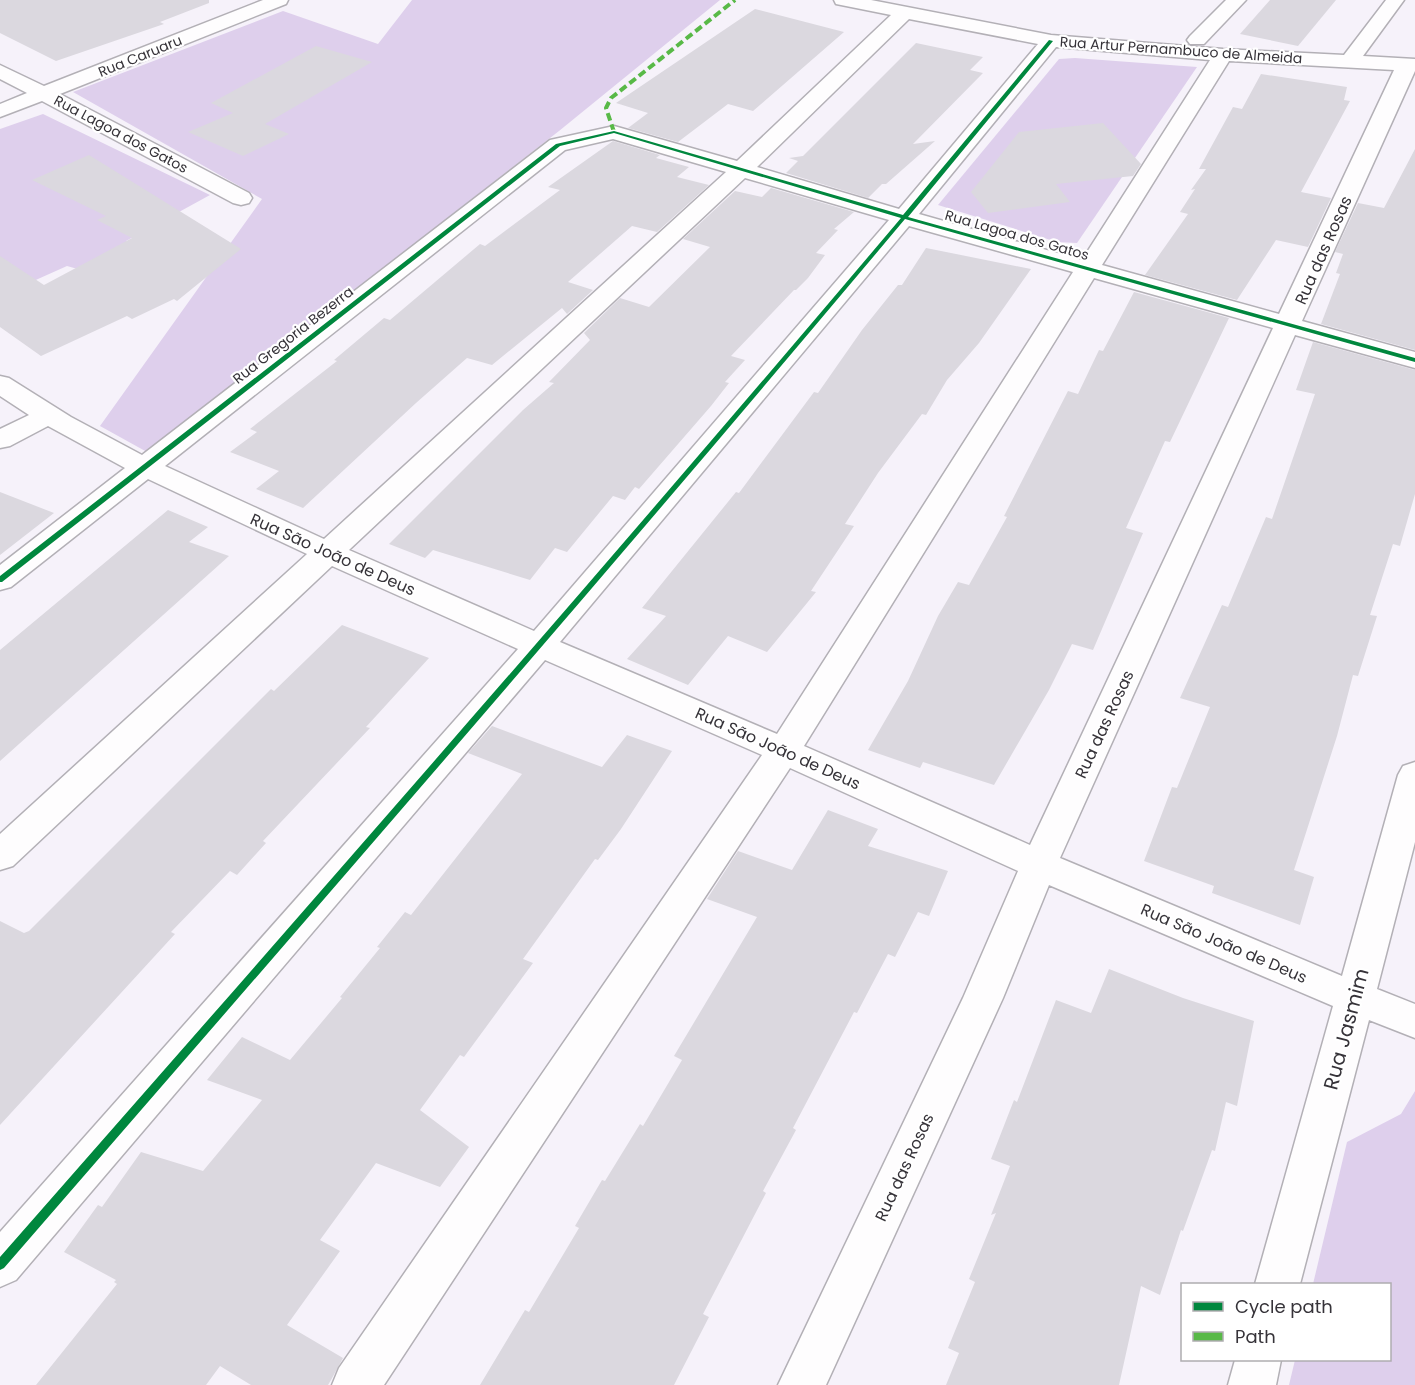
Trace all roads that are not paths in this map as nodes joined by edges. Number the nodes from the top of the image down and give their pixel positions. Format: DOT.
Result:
graph roads {
  1 [pos="279,0"];
  2 [pos="843,0"];
  3 [pos="1238,0"];
  4 [pos="1395,0"];
  5 [pos="905,12"];
  6 [pos="1051,41"];
  7 [pos="1210,47"];
  8 [pos="1350,61"];
  9 [pos="1411,64"];
  10 [pos="0,71"];
  11 [pos="45,93"];
  12 [pos="0,111"];
  13 [pos="614,132"];
  14 [pos="742,169"];
  15 [pos="242,198"];
  16 [pos="906,218"];
  17 [pos="1089,269"];
  18 [pos="1289,325"];
  19 [pos="1415,360"];
  20 [pos="0,384"];
  21 [pos="47,416"];
  22 [pos="0,440"];
  23 [pos="145,468"];
  24 [pos="328,553"];
  25 [pos="0,580"];
  26 [pos="540,645"];
  27 [pos="784,750"];
  28 [pos="1415,775"];
  29 [pos="0,856"];
  30 [pos="1039,865"];
  31 [pos="1354,998"];
  32 [pos="1415,1021"];
  33 [pos="0,1265"];
  34 [pos="1278,1283"];
  35 [pos="1258,1361"];
  36 [pos="356,1385"];
  37 [pos="802,1385"];
  38 [pos="1252,1385"];
  1 -- 11 [label="street, Rua Caruaru"];
  2 -- 5 [label="street, Rua Artur Pernambuco de Almeida"];
  3 -- 7 [label="street"];
  4 -- 8 [label="street"];
  5 -- 6 [label="street, Rua Artur Pernambuco de Almeida"];
  5 -- 14 [label="street"];
  6 -- 7 [label="street, Rua Artur Pernambuco de Almeida"];
  6 -- 16 [label="street"];
  7 -- 8 [label="street, Rua Artur Pernambuco de Almeida"];
  7 -- 17 [label="street"];
  8 -- 9 [label="street, Rua Artur Pernambuco de Almeida"];
  9 -- 18 [label="street, Rua das Rosas"];
  10 -- 11 [label="street, Rua Lagoa dos Gatos"];
  11 -- 12 [label="street, Rua Caruaru"];
  11 -- 15 [label="street, Rua Lagoa dos Gatos"];
  13 -- 14 [label="street, Rua Lagoa dos Gatos"];
  13 -- 23 [label="street, Rua Gregoria Bezerra"];
  14 -- 16 [label="street, Rua Lagoa dos Gatos"];
  14 -- 24 [label="street"];
  16 -- 17 [label="street, Rua Lagoa dos Gatos"];
  16 -- 26 [label="street"];
  17 -- 18 [label="street, Rua Lagoa dos Gatos"];
  17 -- 27 [label="street"];
  18 -- 19 [label="street, Rua Lagoa dos Gatos"];
  18 -- 30 [label="street, Rua das Rosas"];
  20 -- 21 [label="street, Rua São João de Deus"];
  21 -- 22 [label="street"];
  21 -- 23 [label="street, Rua São João de Deus"];
  23 -- 24 [label="street, Rua São João de Deus"];
  23 -- 25 [label="street, Rua Gregoria Bezerra"];
  24 -- 26 [label="street, Rua São João de Deus"];
  24 -- 29 [label="street"];
  26 -- 27 [label="street, Rua São João de Deus"];
  26 -- 33 [label="street"];
  27 -- 30 [label="street, Rua São João de Deus"];
  27 -- 36 [label="street"];
  28 -- 31 [label="street, Rua Jasmim"];
  30 -- 31 [label="street, Rua São João de Deus"];
  30 -- 37 [label="street, Rua das Rosas"];
  31 -- 32 [label="street, Rua São João de Deus"];
  31 -- 34 [label="street, Rua Jasmim"];
  35 -- 38 [label="street"];
}
